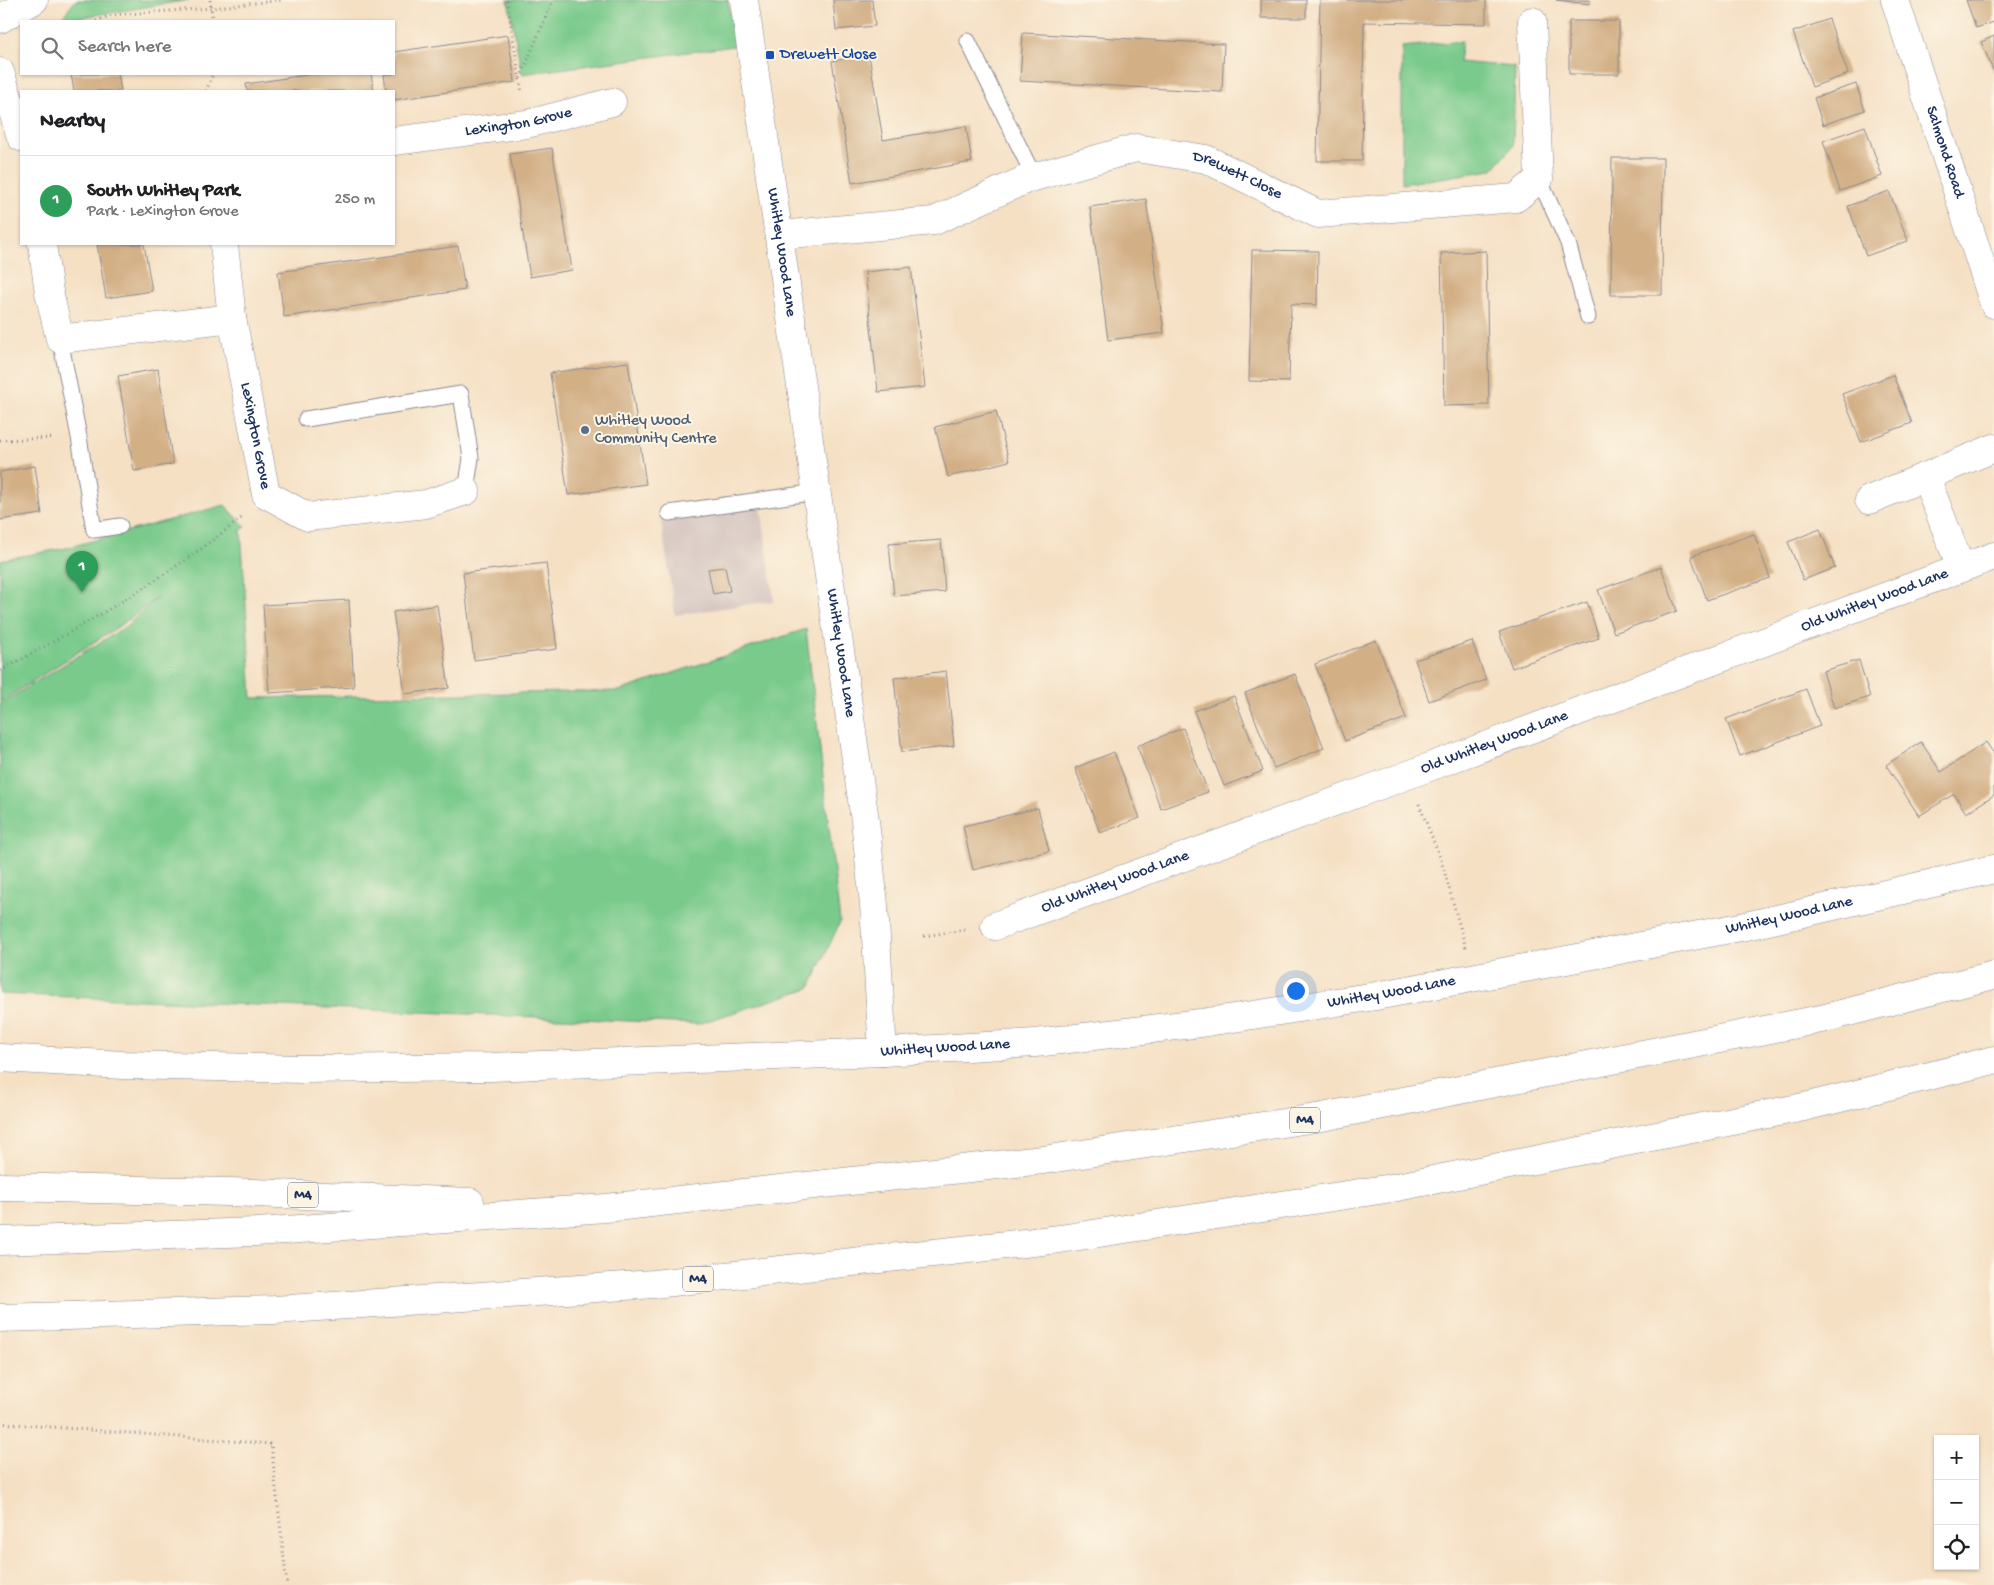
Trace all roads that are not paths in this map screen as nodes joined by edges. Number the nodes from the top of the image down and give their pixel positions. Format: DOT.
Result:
graph roads {
  1 [pos="34,0"];
  2 [pos="744,0"];
  3 [pos="1894,0"];
  4 [pos="0,20"];
  5 [pos="1532,21"];
  6 [pos="968,41"];
  7 [pos="0,72"];
  8 [pos="612,102"];
  9 [pos="20,135"];
  10 [pos="395,141"];
  11 [pos="1034,177"];
  12 [pos="1539,179"];
  13 [pos="780,235"];
  14 [pos="42,245"];
  15 [pos="224,245"];
  16 [pos="1994,304"];
  17 [pos="1588,317"];
  18 [pos="232,318"];
  19 [pos="60,339"];
  20 [pos="306,419"];
  21 [pos="1994,448"];
  22 [pos="1926,478"];
  23 [pos="466,491"];
  24 [pos="817,492"];
  25 [pos="1869,500"];
  26 [pos="669,513"];
  27 [pos="120,526"];
  28 [pos="1994,556"];
  29 [pos="1961,568"];
  30 [pos="1994,869"];
  31 [pos="995,926"];
  32 [pos="1994,975"];
  33 [pos="883,1052"];
  34 [pos="0,1058"];
  35 [pos="1994,1060"];
  36 [pos="0,1186"];
  37 [pos="606,1208"];
  38 [pos="0,1241"];
  39 [pos="0,1318"];
  1 -- 4 [label="main road"];
  2 -- 13 [label="main road, Whitley Wood Lane"];
  3 -- 16 [label="main road, Salmond Road"];
  5 -- 12 [label="main road"];
  6 -- 11 [label="lane"];
  7 -- 9 [label="main road"];
  8 -- 10 [label="main road, Lexington Grove"];
  11 -- 12 [label="main road, Drewett Close"];
  11 -- 13 [label="main road, Drewett Close"];
  12 -- 17 [label="lane"];
  13 -- 24 [label="main road, Whitley Wood Lane"];
  14 -- 19 [label="main road"];
  15 -- 18 [label="main road, Lexington Grove"];
  18 -- 19 [label="main road"];
  18 -- 23 [label="main road, Lexington Grove"];
  19 -- 27 [label="lane"];
  20 -- 23 [label="lane"];
  21 -- 22 [label="main road"];
  22 -- 25 [label="main road"];
  22 -- 29 [label="main road"];
  24 -- 26 [label="lane"];
  24 -- 33 [label="main road, Whitley Wood Lane"];
  28 -- 29 [label="main road, Old Whitley Wood Lane"];
  29 -- 31 [label="main road, Old Whitley Wood Lane"];
  30 -- 33 [label="main road, Whitley Wood Lane"];
  32 -- 37 [label="main road, M4"];
  33 -- 34 [label="main road"];
  35 -- 39 [label="main road, M4"];
  36 -- 37 [label="main road, M4"];
  37 -- 38 [label="main road, M4"];
}
